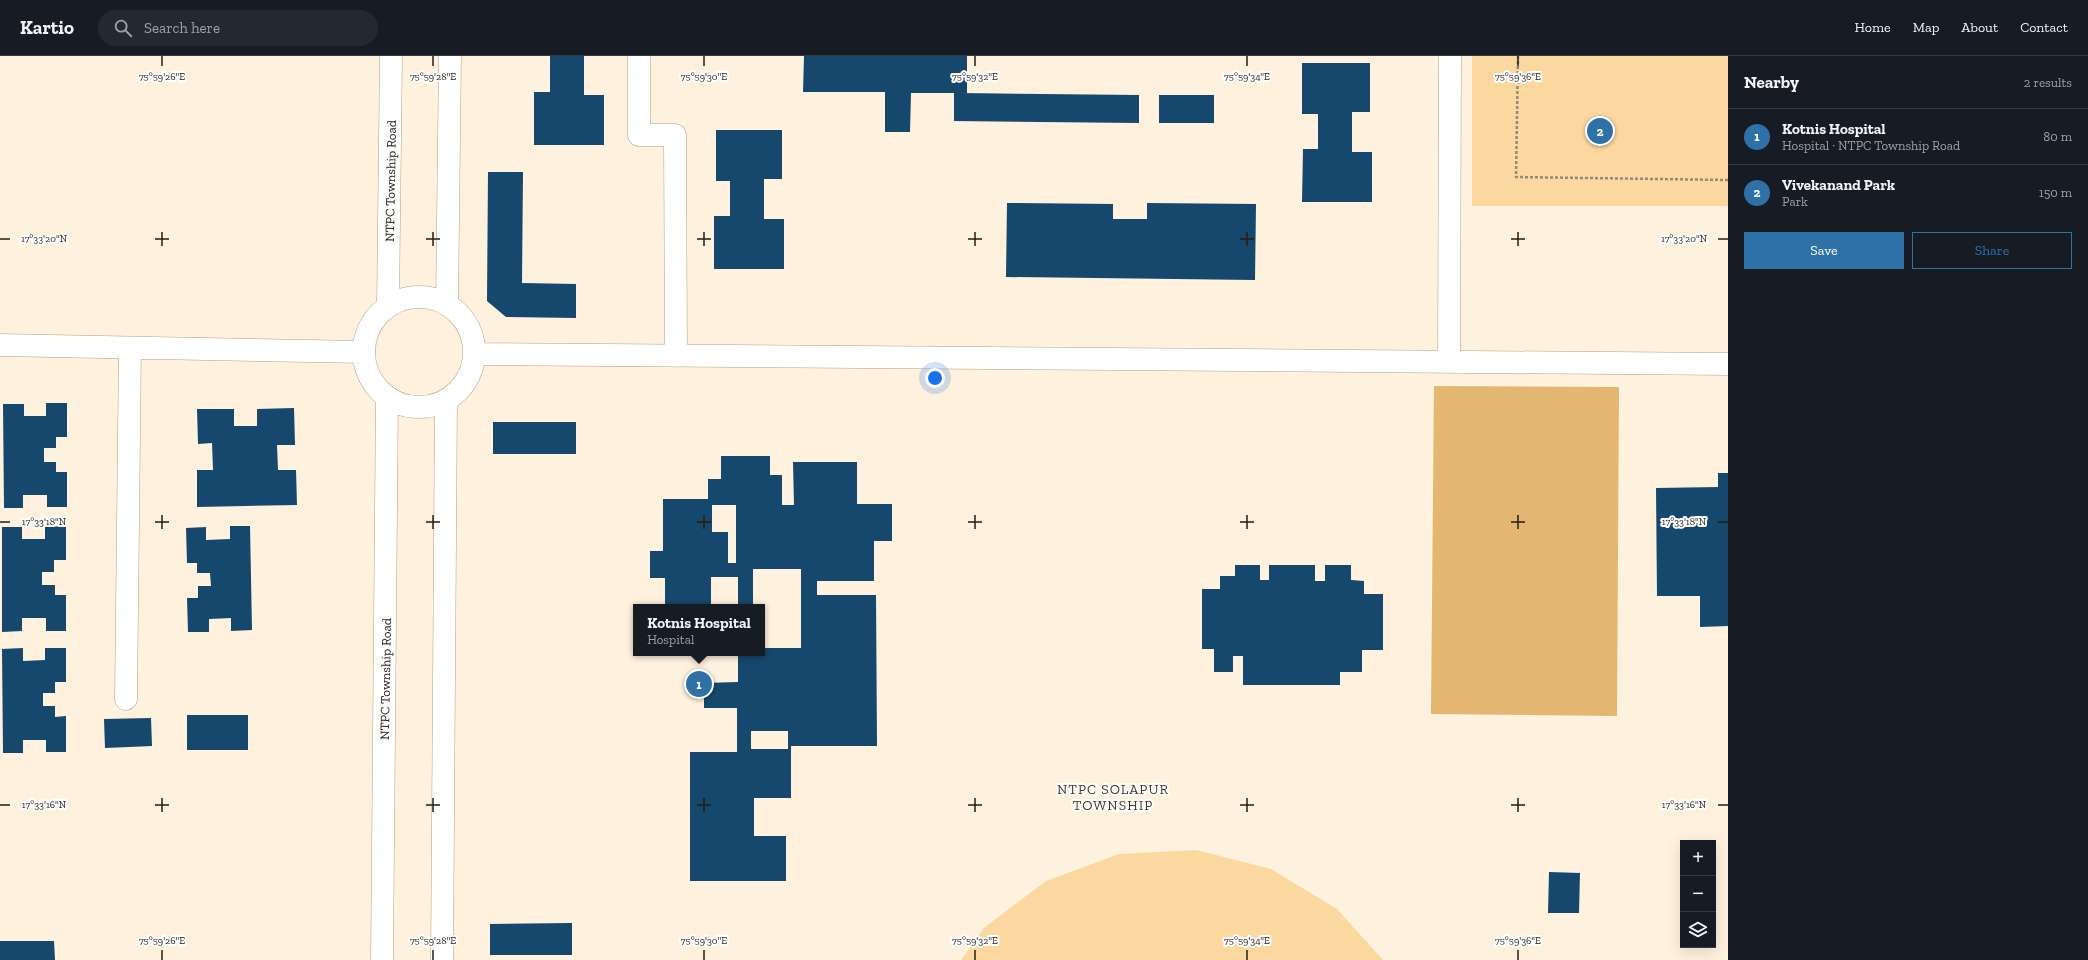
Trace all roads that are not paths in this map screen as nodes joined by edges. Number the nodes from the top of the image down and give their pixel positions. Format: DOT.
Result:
graph roads {
  1 [pos="391,56"];
  2 [pos="450,56"];
  3 [pos="639,56"];
  4 [pos="1450,56"];
  5 [pos="448,305"];
  6 [pos="388,306"];
  7 [pos="0,345"];
  8 [pos="130,348"];
  9 [pos="364,352"];
  10 [pos="474,354"];
  11 [pos="676,356"];
  12 [pos="1448,362"];
  13 [pos="1728,364"];
  14 [pos="387,397"];
  15 [pos="446,400"];
  16 [pos="126,699"];
  17 [pos="382,960"];
  18 [pos="442,960"];
  1 -- 6 [label="street, NTPC Township Road"];
  2 -- 5 [label="street"];
  3 -- 11 [label="street"];
  4 -- 12 [label="street"];
  5 -- 6 [label="street"];
  5 -- 10 [label="street"];
  6 -- 9 [label="street"];
  7 -- 8 [label="street"];
  8 -- 9 [label="street"];
  8 -- 16 [label="street"];
  9 -- 14 [label="street"];
  10 -- 11 [label="street"];
  10 -- 15 [label="street"];
  11 -- 12 [label="street"];
  12 -- 13 [label="street"];
  14 -- 15 [label="street"];
  14 -- 17 [label="street, NTPC Township Road"];
  15 -- 18 [label="street"];
}
